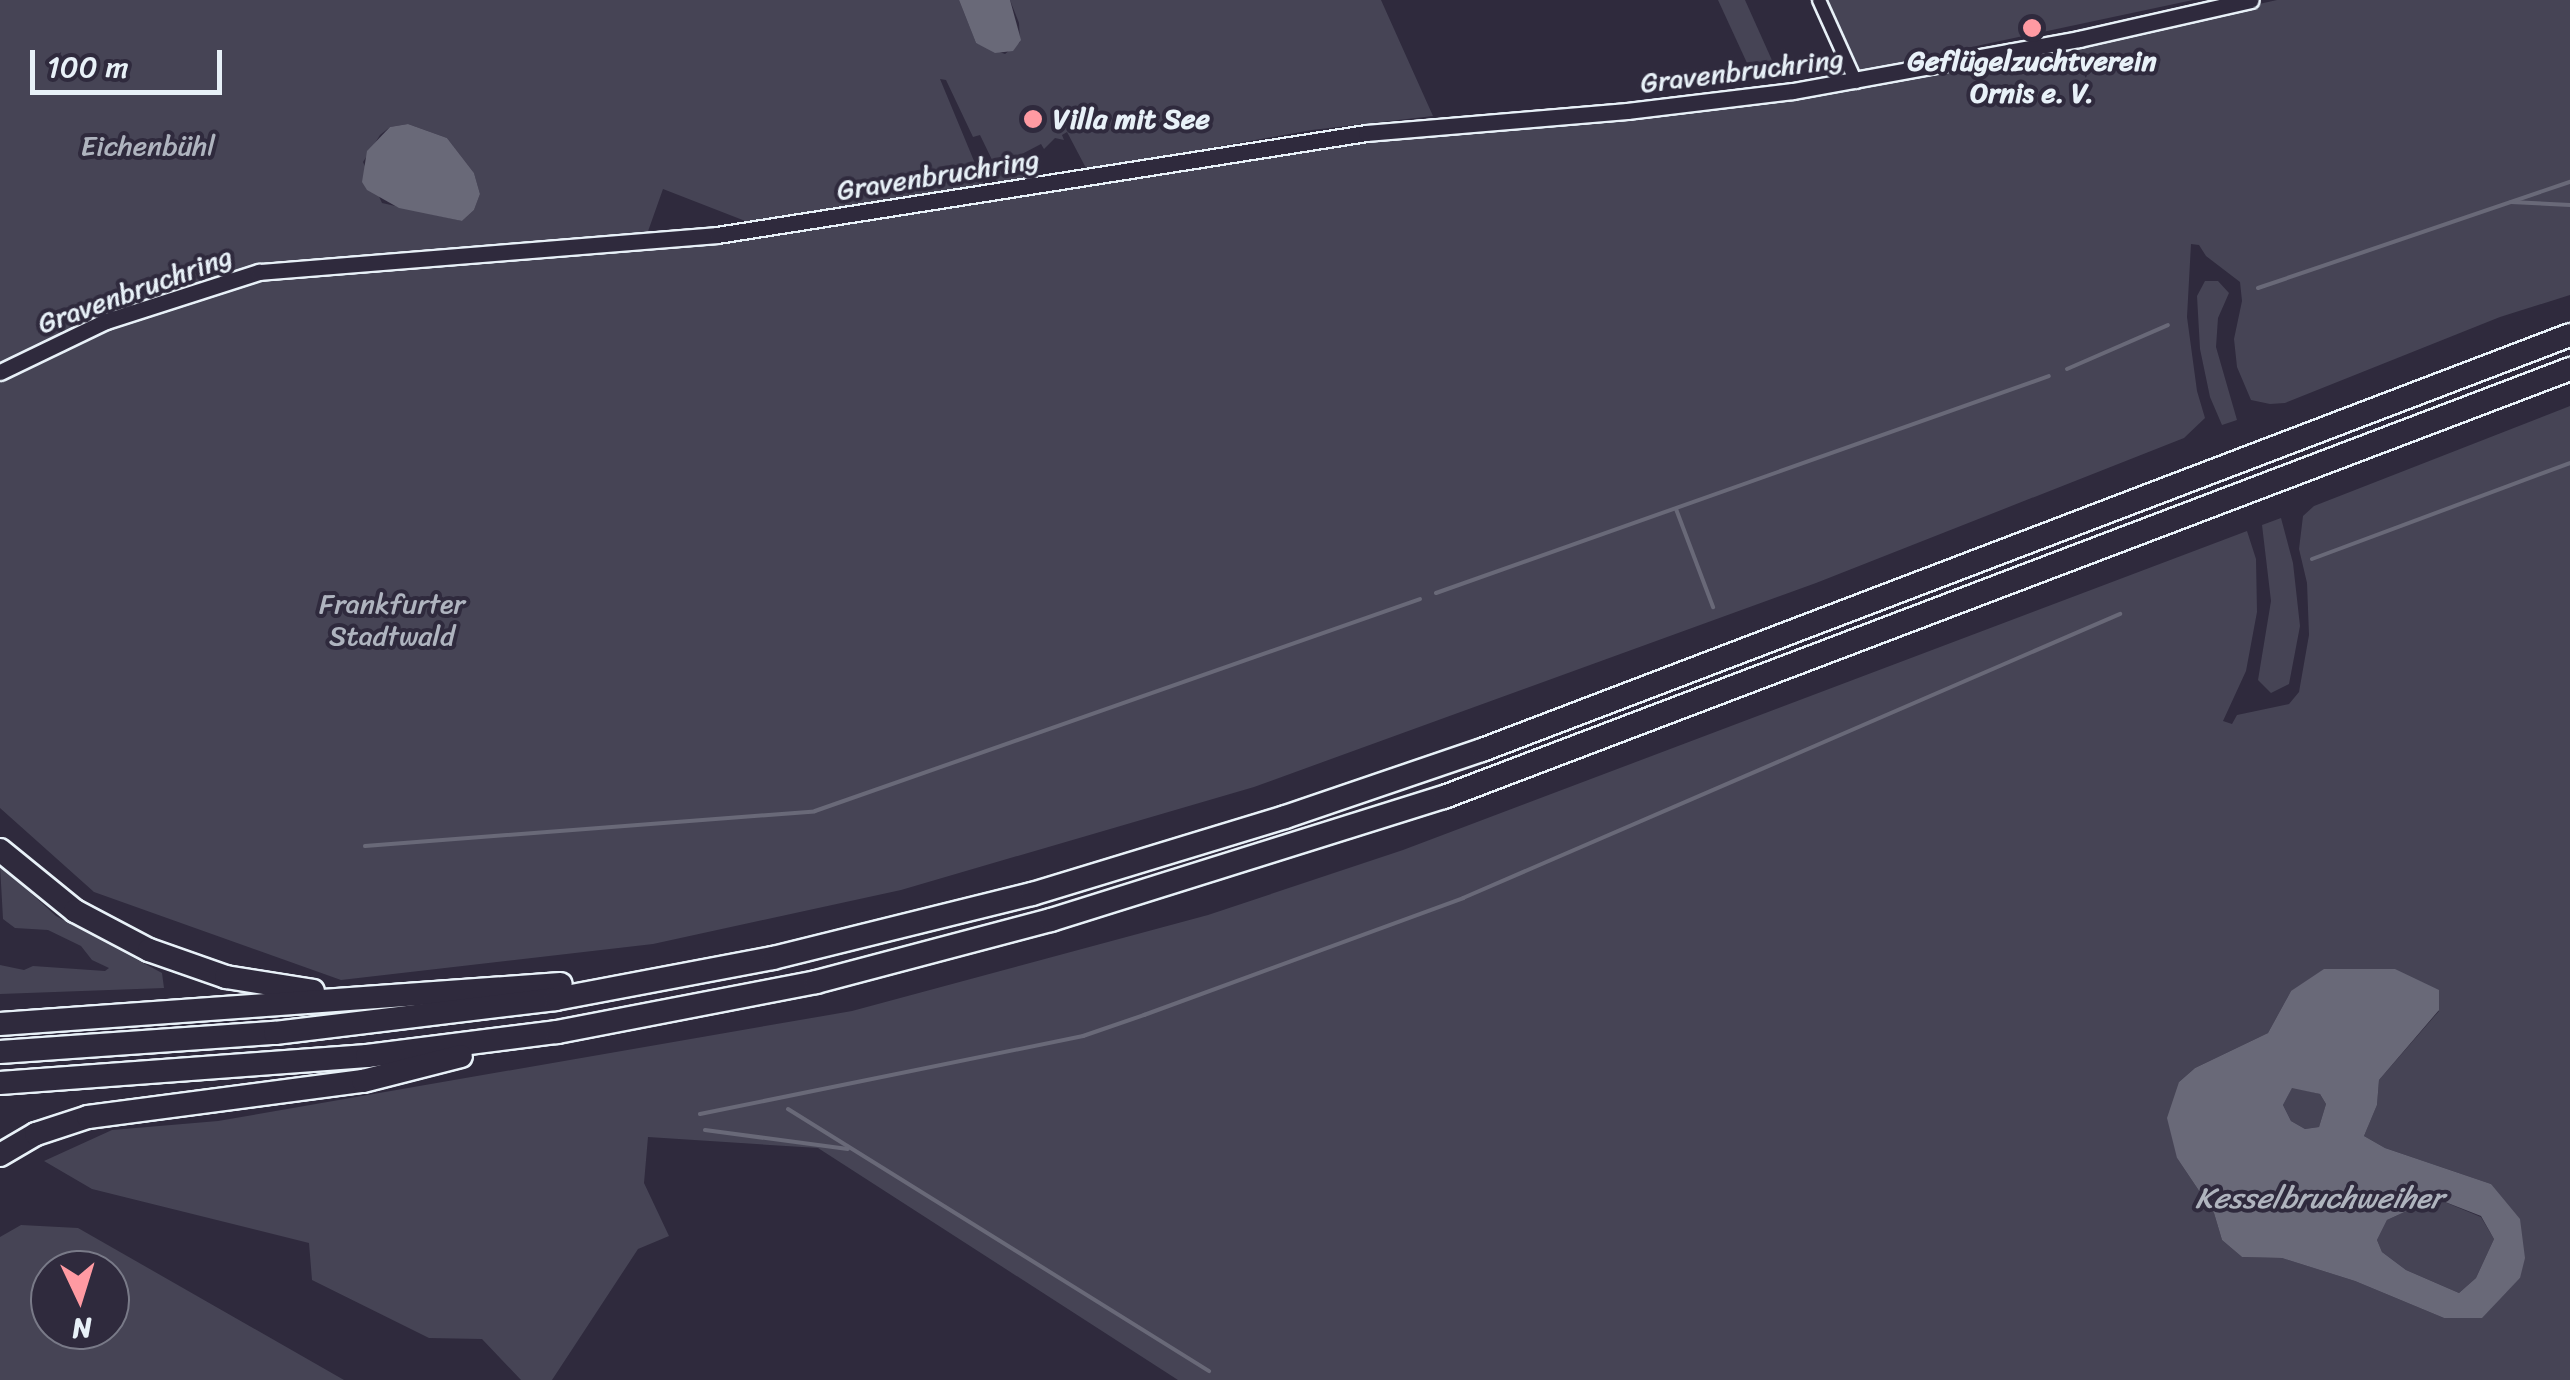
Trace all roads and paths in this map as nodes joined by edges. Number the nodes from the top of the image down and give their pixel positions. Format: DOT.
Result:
graph roads {
  1 [pos="1819,0"];
  2 [pos="2252,0"];
  3 [pos="1856,82"];
  4 [pos="2570,335"];
  5 [pos="2570,370"];
  6 [pos="0,372"];
  7 [pos="0,850"];
  8 [pos="650,983"];
  9 [pos="396,998"];
  10 [pos="0,1024"];
  11 [pos="556,1032"];
  12 [pos="0,1052"];
  13 [pos="0,1083"];
  14 [pos="0,1154"];
  1 -- 3 [label="street"];
  2 -- 3 [label="street, Gravenbruchring"];
  3 -- 6 [label="street, Gravenbruchring"];
  4 -- 8 [label="highway"];
  5 -- 11 [label="highway"];
  7 -- 9 [label="highway"];
  8 -- 9 [label="highway"];
  8 -- 12 [label="highway"];
  9 -- 10 [label="highway"];
  11 -- 13 [label="highway"];
  11 -- 14 [label="highway"];
}
